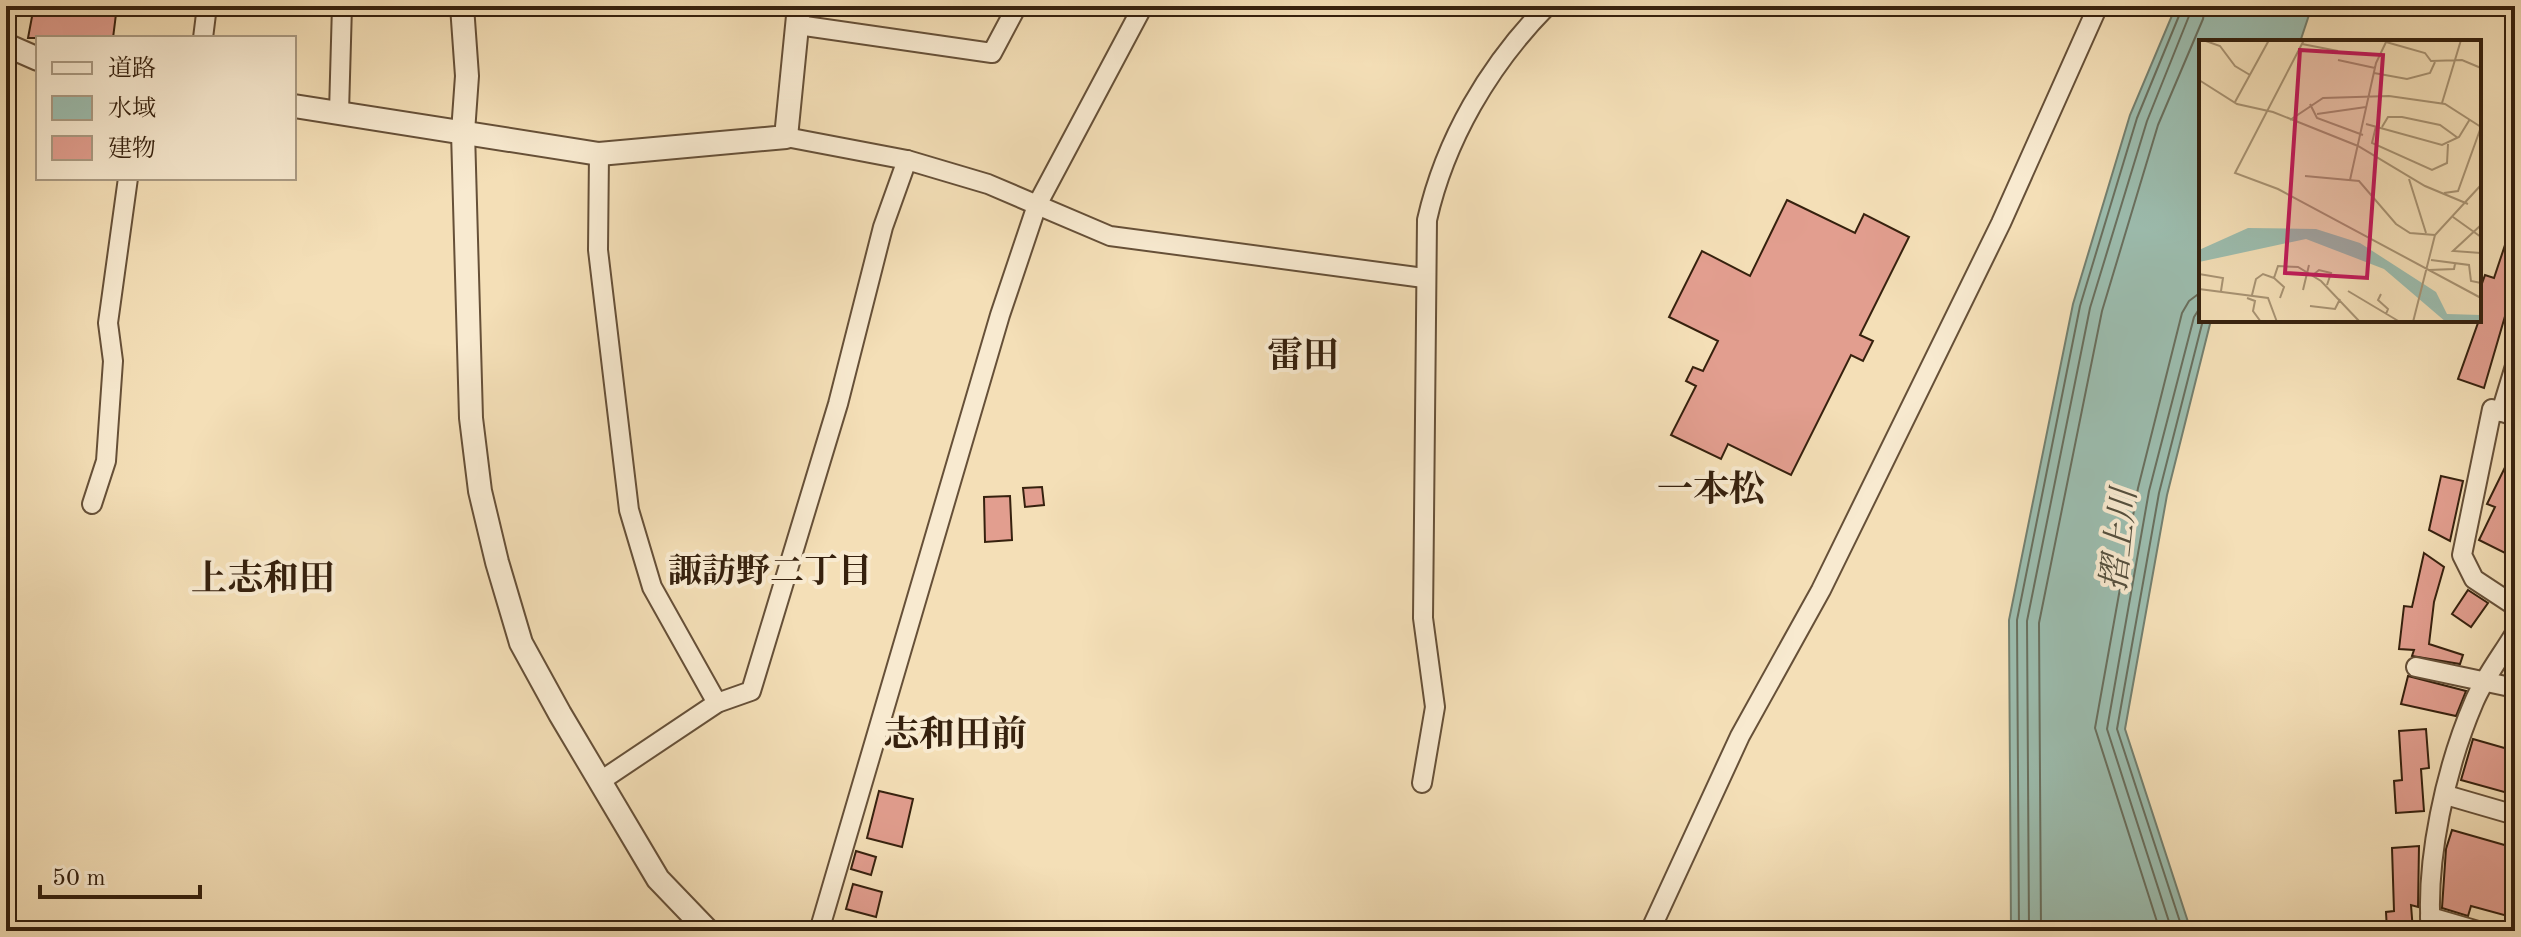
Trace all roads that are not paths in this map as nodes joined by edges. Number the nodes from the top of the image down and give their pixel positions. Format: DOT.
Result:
graph roads {
  1 [pos="207,6"];
  2 [pos="342,6"];
  3 [pos="462,6"];
  4 [pos="1017,6"];
  5 [pos="1143,6"];
  6 [pos="1547,6"];
  7 [pos="2098,6"];
  8 [pos="799,15"];
  9 [pos="203,36"];
  10 [pos="6,45"];
  11 [pos="36,58"];
  12 [pos="296,106"];
  13 [pos="339,112"];
  14 [pos="463,132"];
  15 [pos="786,137"];
  16 [pos="599,154"];
  17 [pos="907,160"];
  18 [pos="128,180"];
  19 [pos="1037,205"];
  20 [pos="1424,278"];
  21 [pos="2515,366"];
  22 [pos="2508,414"];
  23 [pos="92,504"];
  24 [pos="2515,606"];
  25 [pos="2515,633"];
  26 [pos="2416,667"];
  27 [pos="2484,683"];
  28 [pos="2515,688"];
  29 [pos="717,703"];
  30 [pos="599,782"];
  31 [pos="1422,783"];
  32 [pos="2446,795"];
  33 [pos="2515,815"];
  34 [pos="2431,924"];
  35 [pos="708,931"];
  36 [pos="819,931"];
  37 [pos="1650,931"];
  38 [pos="2478,931"];
  1 -- 9 [label="street"];
  2 -- 13 [label="street"];
  3 -- 14 [label="street"];
  4 -- 8 [label="street"];
  5 -- 19 [label="street"];
  6 -- 20 [label="street"];
  7 -- 37 [label="street"];
  8 -- 15 [label="street"];
  10 -- 11 [label="street"];
  12 -- 13 [label="street"];
  13 -- 14 [label="street"];
  14 -- 16 [label="street"];
  14 -- 30 [label="street"];
  15 -- 16 [label="street"];
  15 -- 17 [label="street"];
  16 -- 29 [label="street"];
  17 -- 19 [label="street"];
  17 -- 29 [label="street"];
  18 -- 23 [label="street"];
  19 -- 20 [label="street"];
  19 -- 36 [label="street"];
  20 -- 31 [label="street"];
  21 -- 22 [label="street"];
  22 -- 24 [label="street"];
  25 -- 27 [label="street"];
  26 -- 27 [label="street"];
  27 -- 28 [label="street"];
  27 -- 32 [label="street"];
  29 -- 30 [label="street"];
  30 -- 35 [label="street"];
  32 -- 33 [label="street"];
  32 -- 34 [label="street"];
  34 -- 38 [label="street"];
}
